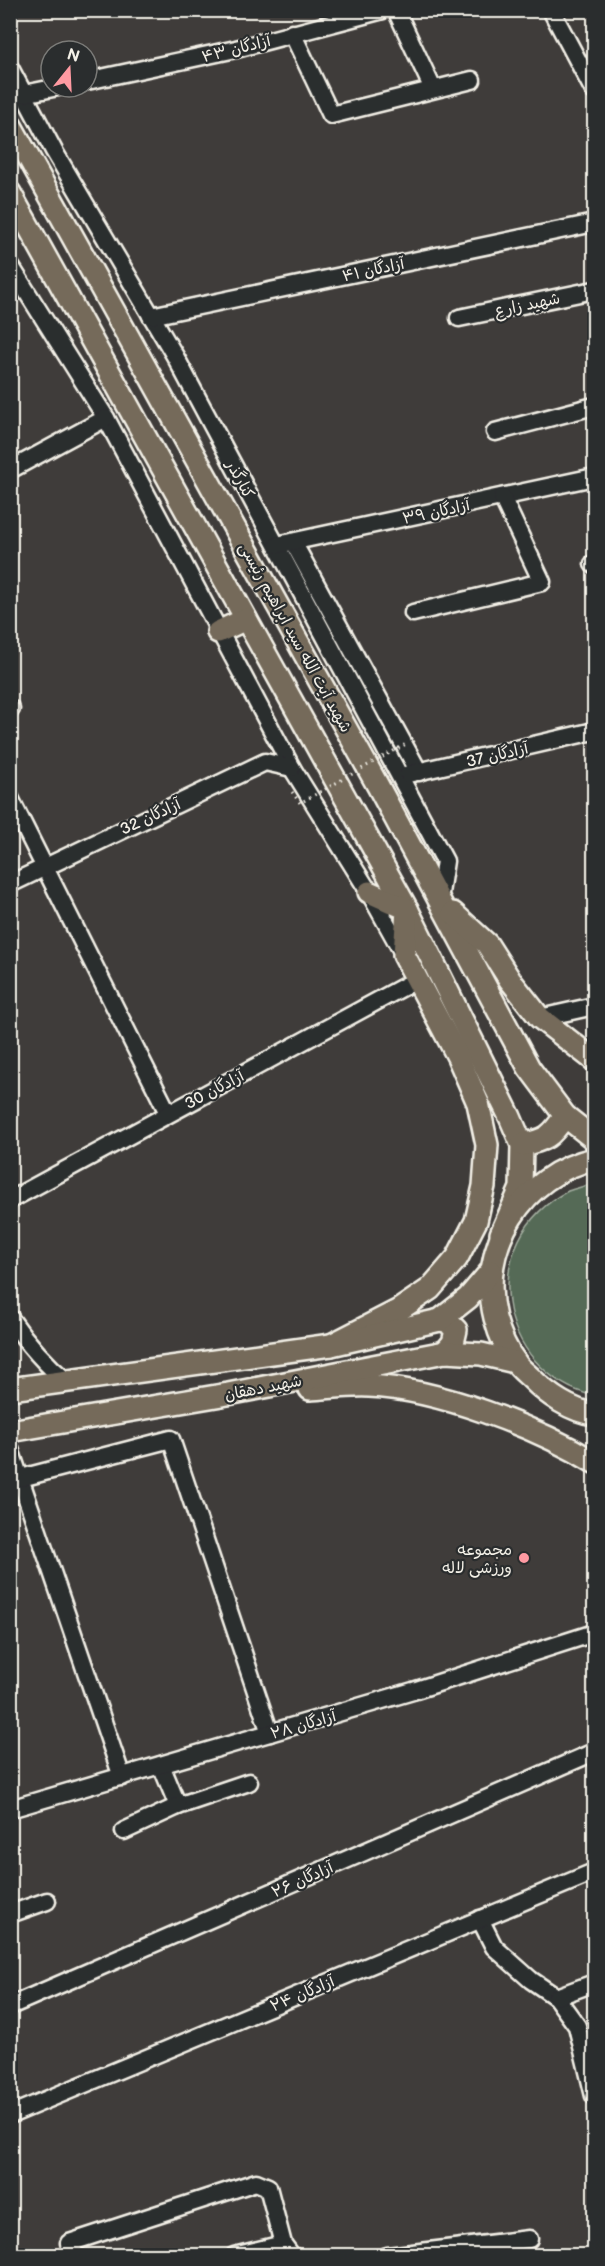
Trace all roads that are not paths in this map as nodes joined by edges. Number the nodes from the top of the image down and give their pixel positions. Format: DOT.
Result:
graph roads {
  1 [pos="383,10"];
  2 [pos="396,10"];
  3 [pos="551,10"];
  4 [pos="292,33"];
  5 [pos="10,68"];
  6 [pos="99,78"];
  7 [pos="472,80"];
  8 [pos="593,85"];
  9 [pos="433,89"];
  10 [pos="39,91"];
  11 [pos="24,94"];
  12 [pos="10,124"];
  13 [pos="10,193"];
  14 [pos="594,223"];
  15 [pos="10,265"];
  16 [pos="594,290"];
  17 [pos="151,316"];
  18 [pos="459,318"];
  19 [pos="594,406"];
  20 [pos="106,418"];
  21 [pos="495,432"];
  22 [pos="10,470"];
  23 [pos="594,477"];
  24 [pos="502,497"];
  25 [pos="285,544"];
  26 [pos="413,613"];
  27 [pos="246,619"];
  28 [pos="218,632"];
  29 [pos="594,732"];
  30 [pos="292,768"];
  31 [pos="419,772"];
  32 [pos="399,776"];
  33 [pos="10,798"];
  34 [pos="46,866"];
  35 [pos="10,884"];
  36 [pos="369,892"];
  37 [pos="439,900"];
  38 [pos="407,909"];
  39 [pos="404,955"];
  40 [pos="418,979"];
  41 [pos="594,1006"];
  42 [pos="540,1018"];
  43 [pos="594,1060"];
  44 [pos="168,1113"];
  45 [pos="565,1116"];
  46 [pos="594,1140"];
  47 [pos="522,1145"];
  48 [pos="594,1159"];
  49 [pos="10,1200"];
  50 [pos="501,1234"];
  51 [pos="491,1271"];
  52 [pos="10,1318"];
  53 [pos="440,1320"];
  54 [pos="331,1345"];
  55 [pos="445,1352"];
  56 [pos="515,1362"];
  57 [pos="67,1382"];
  58 [pos="10,1389"];
  59 [pos="228,1394"];
  60 [pos="594,1414"];
  61 [pos="10,1431"];
  62 [pos="10,1449"];
  63 [pos="594,1462"];
  64 [pos="21,1478"];
  65 [pos="594,1633"];
  66 [pos="270,1733"];
  67 [pos="594,1752"];
  68 [pos="161,1766"];
  69 [pos="122,1777"];
  70 [pos="249,1782"];
  71 [pos="178,1806"];
  72 [pos="10,1809"];
  73 [pos="124,1831"];
  74 [pos="594,1872"];
  75 [pos="47,1901"];
  76 [pos="10,1914"];
  77 [pos="480,1919"];
  78 [pos="594,1983"];
  79 [pos="556,1997"];
  80 [pos="10,2006"];
  81 [pos="594,2097"];
  82 [pos="10,2115"];
  83 [pos="529,2239"];
  84 [pos="288,2250"];
  85 [pos="76,2256"];
  86 [pos="234,2256"];
  87 [pos="387,2256"];
  1 -- 4 [label="street, آزادگان ۴۳"];
  2 -- 9 [label="street"];
  3 -- 8 [label="street"];
  4 -- 6 [label="street, آزادگان ۴۳"];
  4 -- 9 [label="street"];
  5 -- 11 [label="street, کنارگذر"];
  7 -- 9 [label="street"];
  10 -- 11 [label="street"];
  11 -- 17 [label="street, کنارگذر"];
  12 -- 37 [label="main road, شهید آیت الله سید ابراهیم رئیسی"];
  13 -- 27 [label="main road"];
  14 -- 17 [label="street, آزادگان ۴۱"];
  15 -- 20 [label="street"];
  16 -- 18 [label="street, شهید زارع"];
  17 -- 25 [label="street, کنارگذر"];
  19 -- 21 [label="street"];
  20 -- 22 [label="street"];
  20 -- 28 [label="street"];
  23 -- 24 [label="street, آزادگان ۳۹"];
  24 -- 25 [label="street, آزادگان ۳۹"];
  24 -- 26 [label="street"];
  25 -- 31 [label="street"];
  25 -- 32 [label="street, کنارگذر"];
  27 -- 28 [label="main road"];
  27 -- 38 [label="main road"];
  28 -- 30 [label="street"];
  29 -- 31 [label="street, آزادگان 37"];
  30 -- 34 [label="street, آزادگان 32"];
  30 -- 36 [label="street"];
  31 -- 32 [label="street, آزادگان 37"];
  32 -- 37 [label="street, کنارگذر"];
  33 -- 34 [label="street"];
  34 -- 35 [label="street, آزادگان 32"];
  34 -- 44 [label="street"];
  36 -- 38 [label="main road"];
  36 -- 39 [label="street"];
  37 -- 42 [label="main road"];
  37 -- 45 [label="main road, شهید آیت الله سید ابراهیم رئیسی"];
  38 -- 39 [label="main road"];
  38 -- 47 [label="main road"];
  39 -- 40 [label="main road"];
  40 -- 44 [label="street, آزادگان 30"];
  40 -- 54 [label="main road"];
  41 -- 42 [label="street"];
  42 -- 43 [label="main road"];
  44 -- 49 [label="street, آزادگان 30"];
  45 -- 46 [label="main road, شهید آیت الله سید ابراهیم رئیسی"];
  45 -- 47 [label="main road"];
  47 -- 50 [label="main road"];
  48 -- 50 [label="main road"];
  50 -- 51 [label="main road"];
  51 -- 53 [label="main road, شهید دهقان"];
  51 -- 56 [label="main road"];
  52 -- 57 [label="street"];
  53 -- 54 [label="main road, شهید دهقان"];
  53 -- 55 [label="main road"];
  54 -- 57 [label="main road, شهید دهقان"];
  55 -- 56 [label="main road, شهید دهقان"];
  55 -- 59 [label="main road, شهید دهقان"];
  56 -- 60 [label="main road"];
  57 -- 58 [label="main road, شهید دهقان"];
  59 -- 61 [label="main road, شهید دهقان"];
  59 -- 63 [label="main road"];
  62 -- 64 [label="street"];
  64 -- 66 [label="street"];
  64 -- 69 [label="street"];
  65 -- 66 [label="street, ۲۸ آزادگان"];
  66 -- 68 [label="street, ۲۸ آزادگان"];
  67 -- 80 [label="street, ۲۶ آزادگان"];
  68 -- 69 [label="street, ۲۸ آزادگان"];
  68 -- 71 [label="street"];
  69 -- 72 [label="street, ۲۸ آزادگان"];
  70 -- 71 [label="street"];
  71 -- 73 [label="street"];
  74 -- 77 [label="street, ۲۴ آزادگان"];
  75 -- 76 [label="street"];
  77 -- 79 [label="street"];
  77 -- 82 [label="street, ۲۴ آزادگان"];
  78 -- 79 [label="street"];
  79 -- 81 [label="street"];
  83 -- 87 [label="street"];
  84 -- 85 [label="street"];
  84 -- 86 [label="street"];
}
